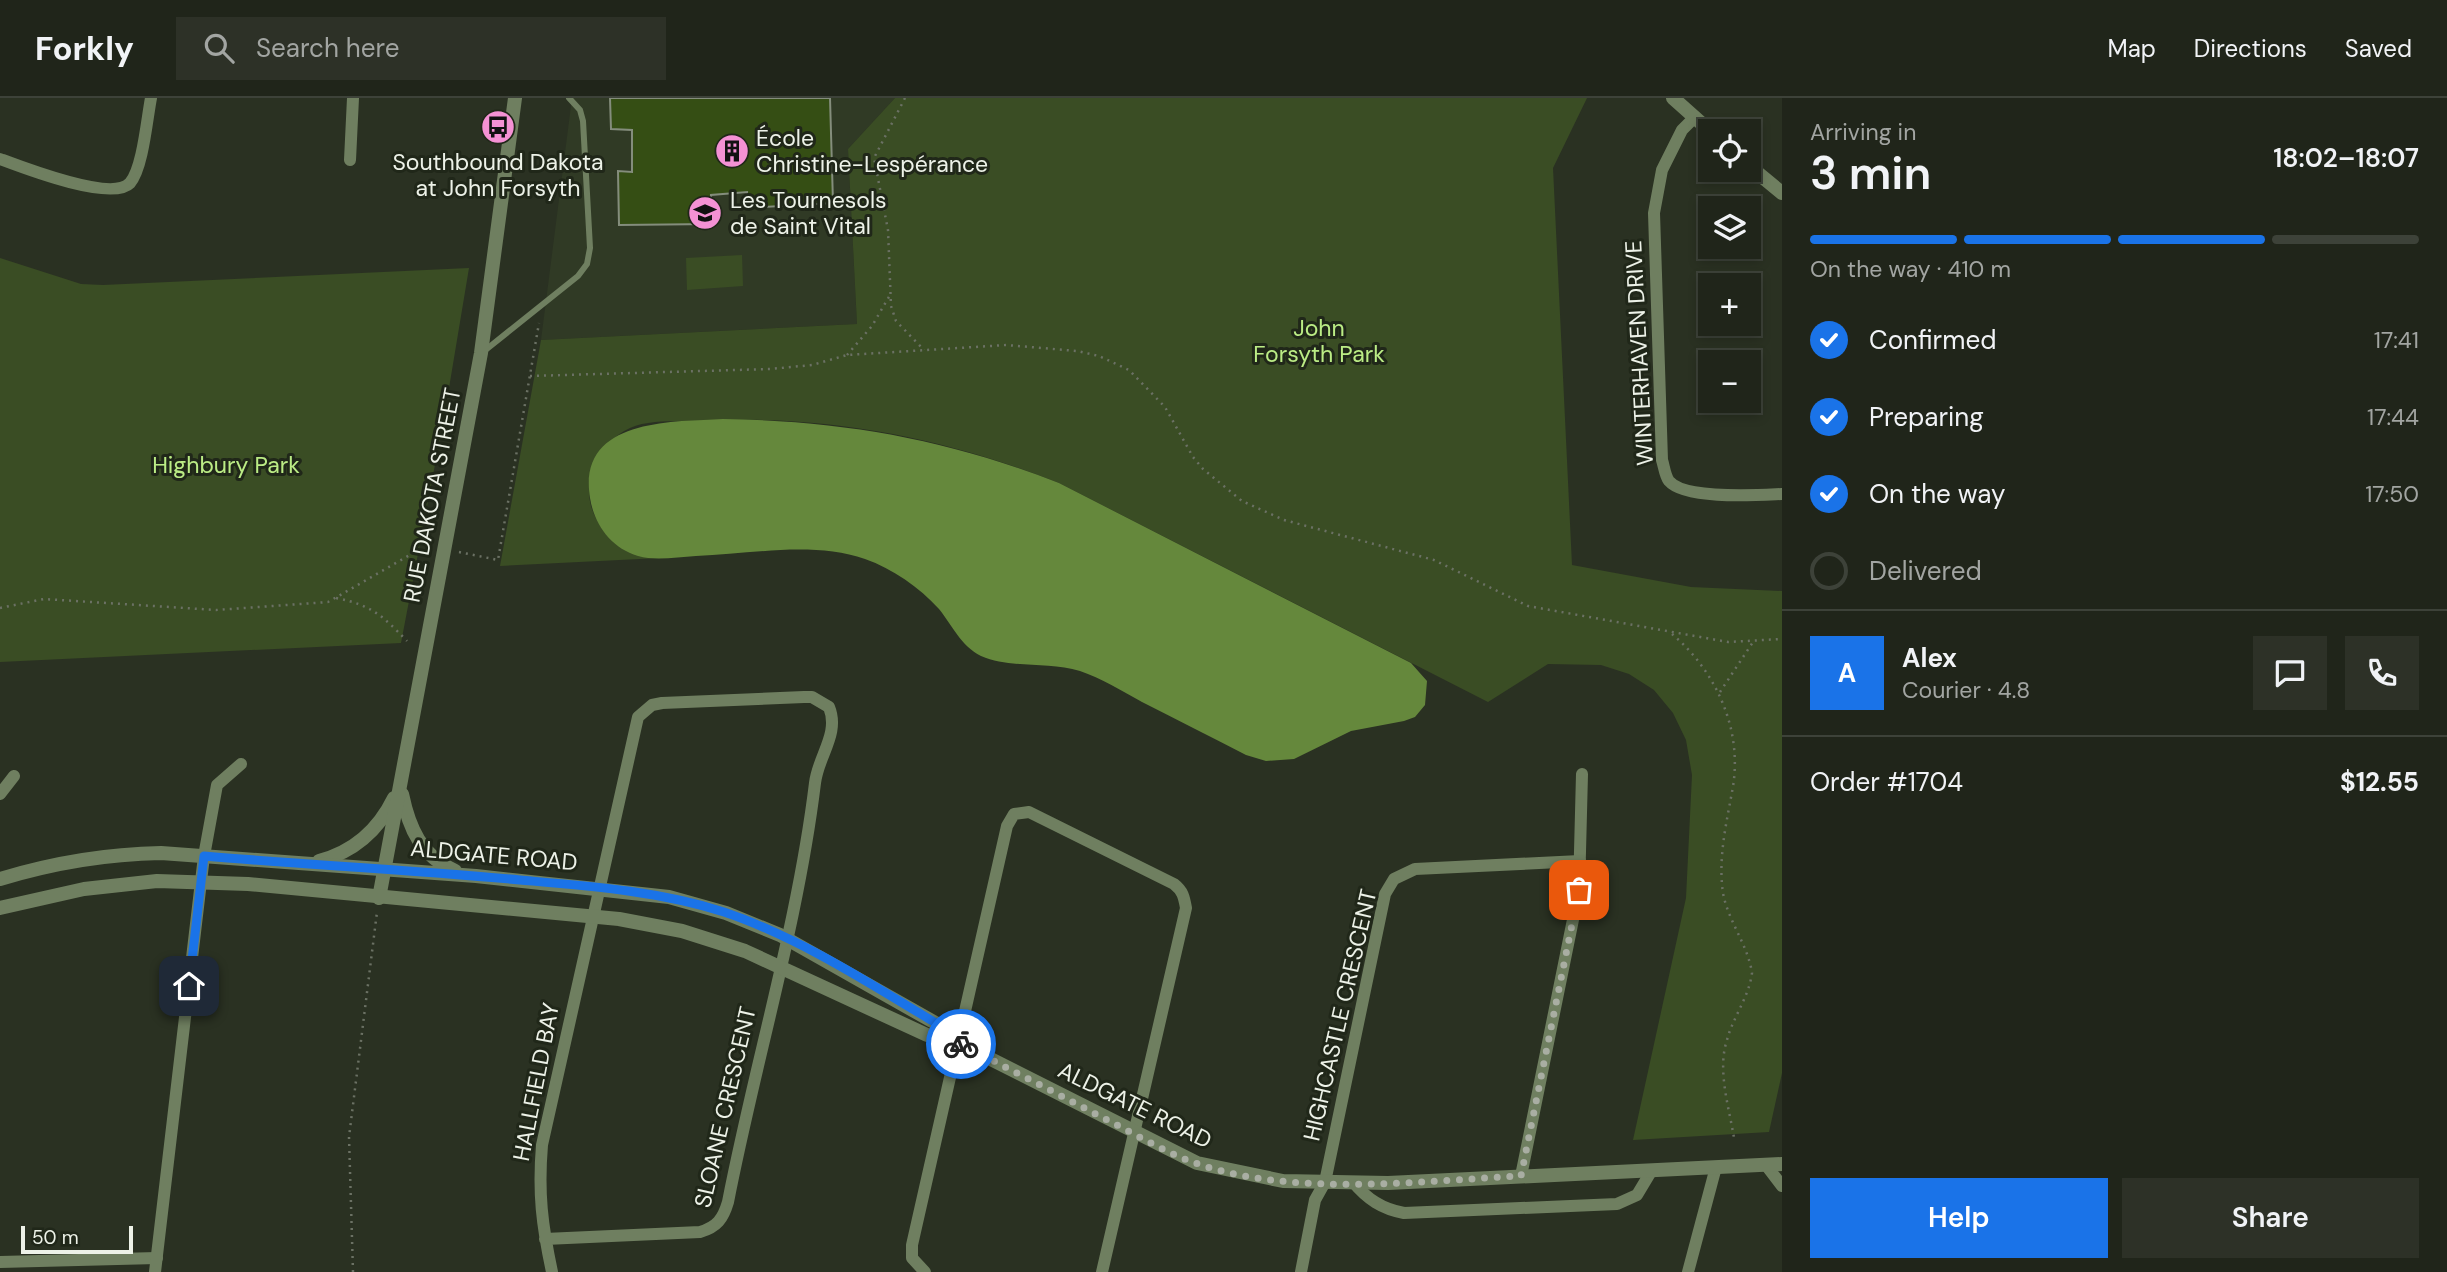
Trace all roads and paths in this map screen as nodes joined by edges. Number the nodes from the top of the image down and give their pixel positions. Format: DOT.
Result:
graph roads {
  1 [pos="151,98"];
  2 [pos="353,98"];
  3 [pos="515,98"];
  4 [pos="569,98"];
  5 [pos="905,98"];
  6 [pos="1682,101"];
  7 [pos="1695,117"];
  8 [pos="1698,120"];
  9 [pos="0,159"];
  10 [pos="350,160"];
  11 [pos="1761,176"];
  12 [pos="1782,193"];
  13 [pos="890,294"];
  14 [pos="538,323"];
  15 [pos="924,350"];
  16 [pos="481,353"];
  17 [pos="847,355"];
  18 [pos="530,376"];
  19 [pos="1782,494"];
  20 [pos="445,549"];
  21 [pos="336,598"];
  22 [pos="0,608"];
  23 [pos="1670,632"];
  24 [pos="1782,639"];
  25 [pos="407,641"];
  26 [pos="1753,641"];
  27 [pos="1720,692"];
  28 [pos="241,764"];
  29 [pos="1582,774"];
  30 [pos="14,776"];
  31 [pos="401,785"];
  32 [pos="0,794"];
  33 [pos="1580,861"];
  34 [pos="310,864"];
  35 [pos="202,869"];
  36 [pos="384,869"];
  37 [pos="466,875"];
  38 [pos="0,879"];
  39 [pos="597,894"];
  40 [pos="379,898"];
  41 [pos="0,908"];
  42 [pos="592,917"];
  43 [pos="784,945"];
  44 [pos="779,967"];
  45 [pos="953,1040"];
  46 [pos="1134,1133"];
  47 [pos="1734,1138"];
  48 [pos="1782,1164"];
  49 [pos="1766,1165"];
  50 [pos="1716,1167"];
  51 [pos="1651,1170"];
  52 [pos="1521,1176"];
  53 [pos="1325,1182"];
  54 [pos="1353,1182"];
  55 [pos="1782,1186"];
  56 [pos="545,1239"];
  57 [pos="157,1258"];
  58 [pos="0,1262"];
  59 [pos="155,1272"];
  60 [pos="353,1272"];
  61 [pos="552,1272"];
  62 [pos="925,1272"];
  63 [pos="1102,1272"];
  64 [pos="1301,1272"];
  65 [pos="1688,1272"];
  1 -- 9 [label="street"];
  2 -- 10 [label="street"];
  3 -- 16 [label="street, RUE DAKOTA STREET"];
  4 -- 16 [label="lane"];
  5 -- 13 [label="path"];
  6 -- 7 [label="street"];
  7 -- 8 [label="street"];
  7 -- 19 [label="street, WINTERHAVEN DRIVE"];
  11 -- 12 [label="street"];
  13 -- 15 [label="path"];
  13 -- 17 [label="path"];
  14 -- 18 [label="path"];
  15 -- 17 [label="path"];
  15 -- 23 [label="path"];
  16 -- 20 [label="street, RUE DAKOTA STREET"];
  17 -- 18 [label="path"];
  18 -- 20 [label="path"];
  20 -- 21 [label="path"];
  20 -- 31 [label="street, RUE DAKOTA STREET"];
  21 -- 22 [label="path"];
  21 -- 25 [label="path"];
  23 -- 26 [label="path"];
  23 -- 27 [label="path"];
  24 -- 26 [label="path"];
  26 -- 27 [label="path"];
  27 -- 47 [label="path"];
  28 -- 35 [label="street"];
  29 -- 33 [label="street"];
  30 -- 32 [label="street"];
  31 -- 34 [label="street"];
  31 -- 36 [label="street, RUE DAKOTA STREET"];
  31 -- 37 [label="street"];
  33 -- 52 [label="street"];
  33 -- 53 [label="street, HIGHCASTLE CRESCENT"];
  34 -- 35 [label="street, ALDGATE ROAD"];
  34 -- 36 [label="street, ALDGATE ROAD"];
  35 -- 38 [label="street, ALDGATE ROAD"];
  35 -- 40 [label="street, ALDGATE ROAD"];
  35 -- 41 [label="street, ALDGATE ROAD"];
  35 -- 57 [label="street"];
  36 -- 37 [label="street, ALDGATE ROAD"];
  36 -- 40 [label="street, RUE DAKOTA STREET"];
  37 -- 39 [label="street, ALDGATE ROAD"];
  39 -- 42 [label="street, HALLFIELD BAY"];
  39 -- 43 [label="street, ALDGATE ROAD"];
  39 -- 43 [label="street, HALLFIELD BAY"];
  40 -- 42 [label="street, ALDGATE ROAD"];
  40 -- 60 [label="path"];
  42 -- 44 [label="street, ALDGATE ROAD"];
  42 -- 56 [label="street, HALLFIELD BAY"];
  43 -- 44 [label="street, SLOANE CRESCENT"];
  43 -- 45 [label="street, ALDGATE ROAD"];
  44 -- 45 [label="street, ALDGATE ROAD"];
  44 -- 56 [label="street, SLOANE CRESCENT"];
  45 -- 46 [label="street, ALDGATE ROAD"];
  45 -- 46 [label="street"];
  45 -- 62 [label="street"];
  46 -- 53 [label="street, ALDGATE ROAD"];
  46 -- 63 [label="street"];
  48 -- 49 [label="street, ALDGATE ROAD"];
  49 -- 50 [label="street, ALDGATE ROAD"];
  49 -- 55 [label="street"];
  50 -- 51 [label="street, ALDGATE ROAD"];
  50 -- 65 [label="street"];
  51 -- 52 [label="street, ALDGATE ROAD"];
  51 -- 54 [label="street"];
  52 -- 54 [label="street, ALDGATE ROAD"];
  53 -- 54 [label="street, ALDGATE ROAD"];
  53 -- 64 [label="street, HIGHCASTLE CRESCENT"];
  56 -- 61 [label="street, HALLFIELD BAY"];
  57 -- 58 [label="street"];
  57 -- 59 [label="street"];
}
